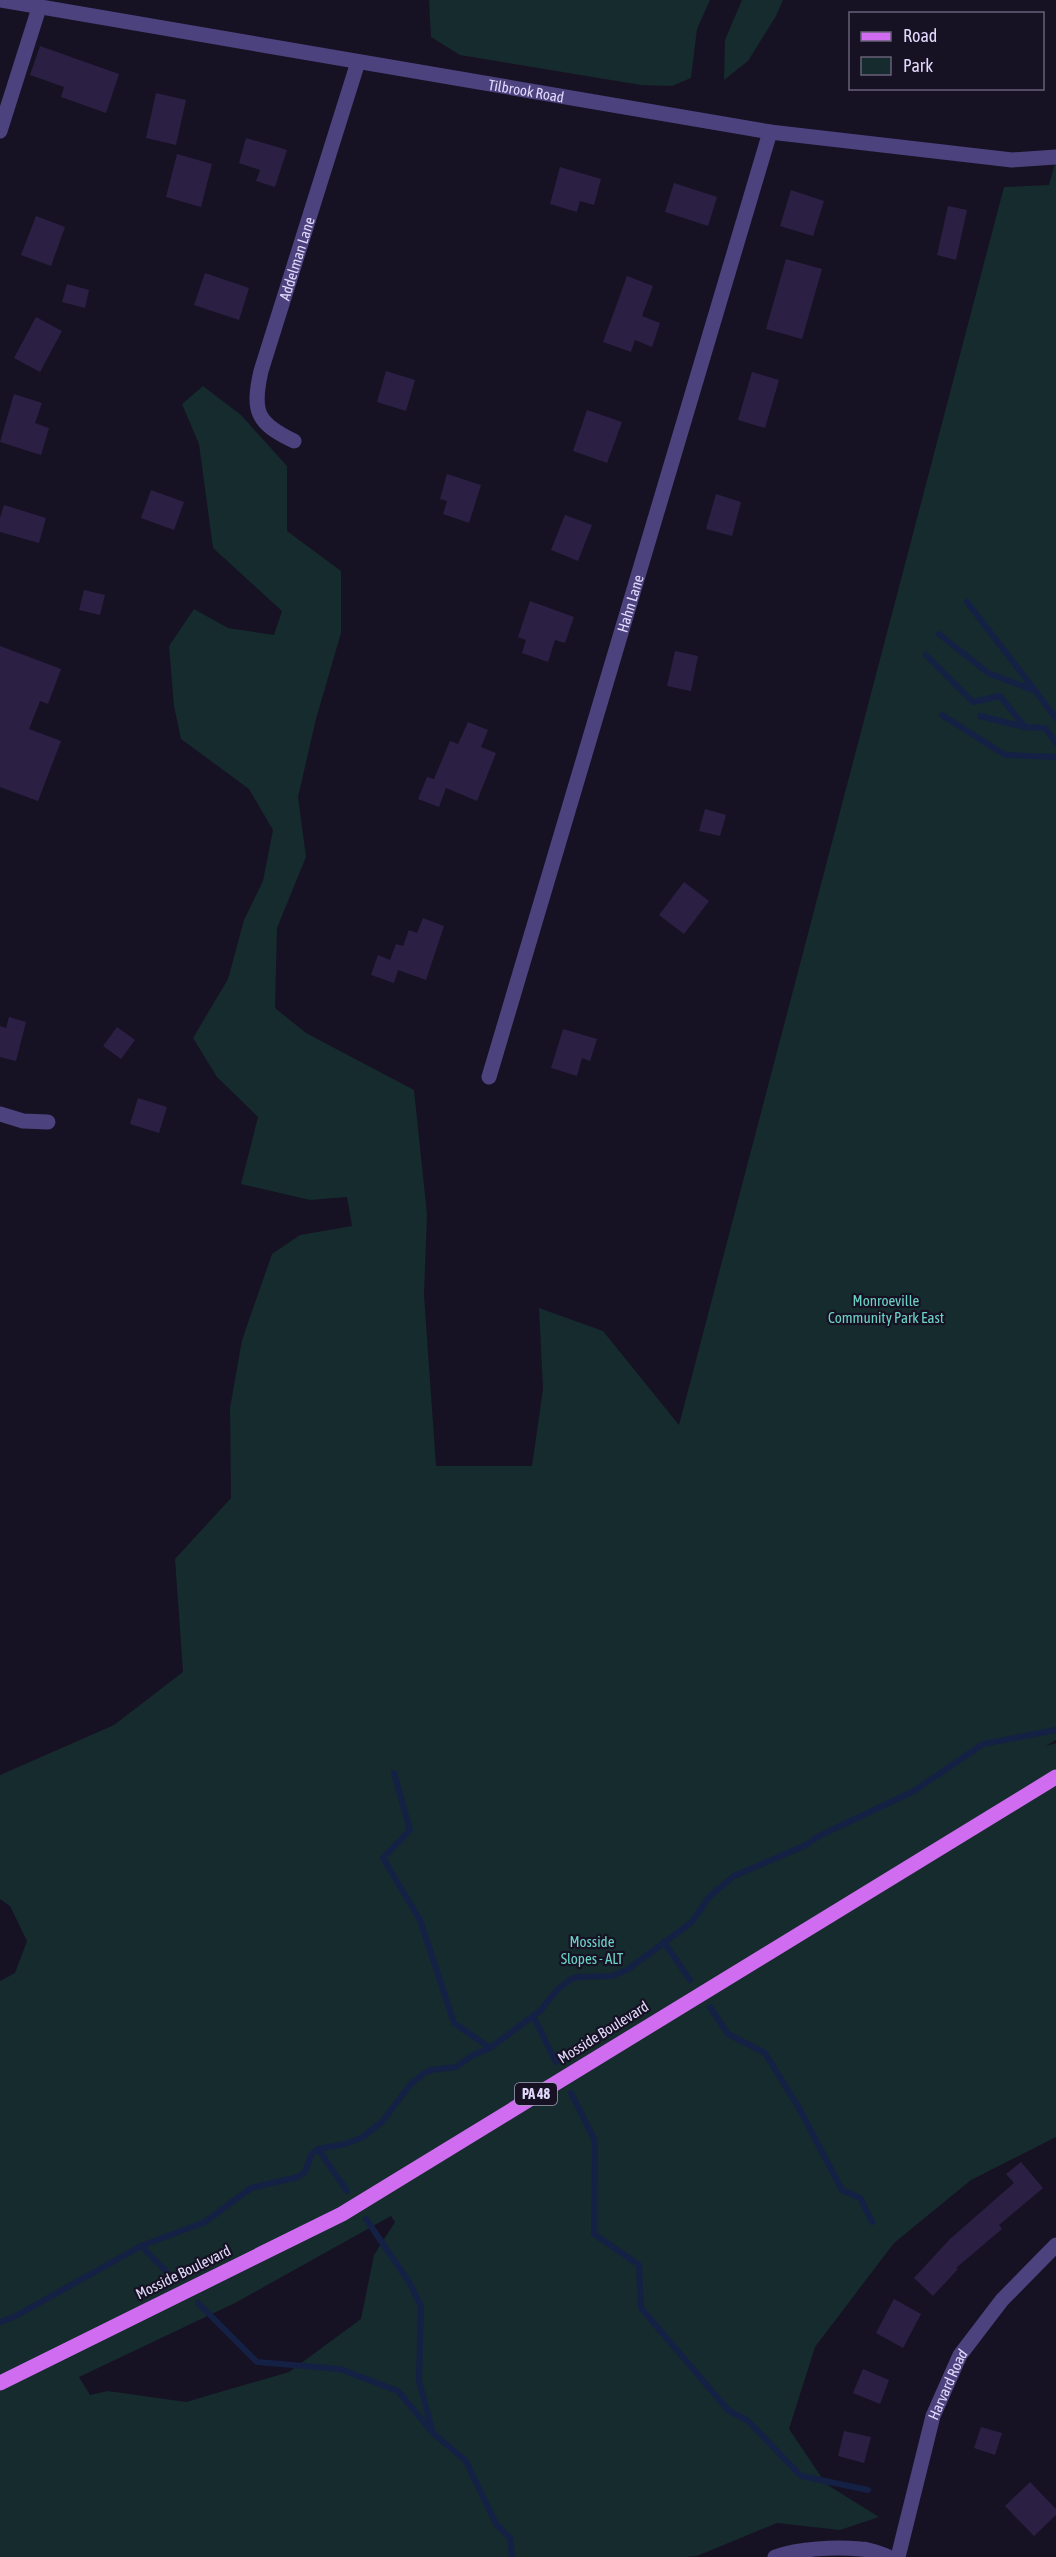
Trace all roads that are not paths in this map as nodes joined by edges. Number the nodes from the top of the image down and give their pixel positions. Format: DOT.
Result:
graph roads {
  1 [pos="0,0"];
  2 [pos="39,8"];
  3 [pos="358,62"];
  4 [pos="0,131"];
  5 [pos="770,132"];
  6 [pos="1056,157"];
  7 [pos="294,441"];
  8 [pos="489,1077"];
  9 [pos="0,1114"];
  10 [pos="48,1122"];
  11 [pos="1056,1777"];
  12 [pos="1056,2244"];
  13 [pos="0,2383"];
  14 [pos="775,2557"];
  15 [pos="889,2557"];
  16 [pos="898,2557"];
  1 -- 2 [label="street, Tilbrook Road"];
  2 -- 3 [label="street, Tilbrook Road"];
  2 -- 4 [label="street"];
  3 -- 5 [label="street, Tilbrook Road"];
  3 -- 7 [label="street, Addelman Lane"];
  5 -- 6 [label="street, Tilbrook Road"];
  5 -- 8 [label="street, Hahn Lane"];
  9 -- 10 [label="street"];
  11 -- 13 [label="main road, Mosside Boulevard / PA 48"];
  12 -- 16 [label="street, Harvard Road"];
  14 -- 15 [label="street"];
}
